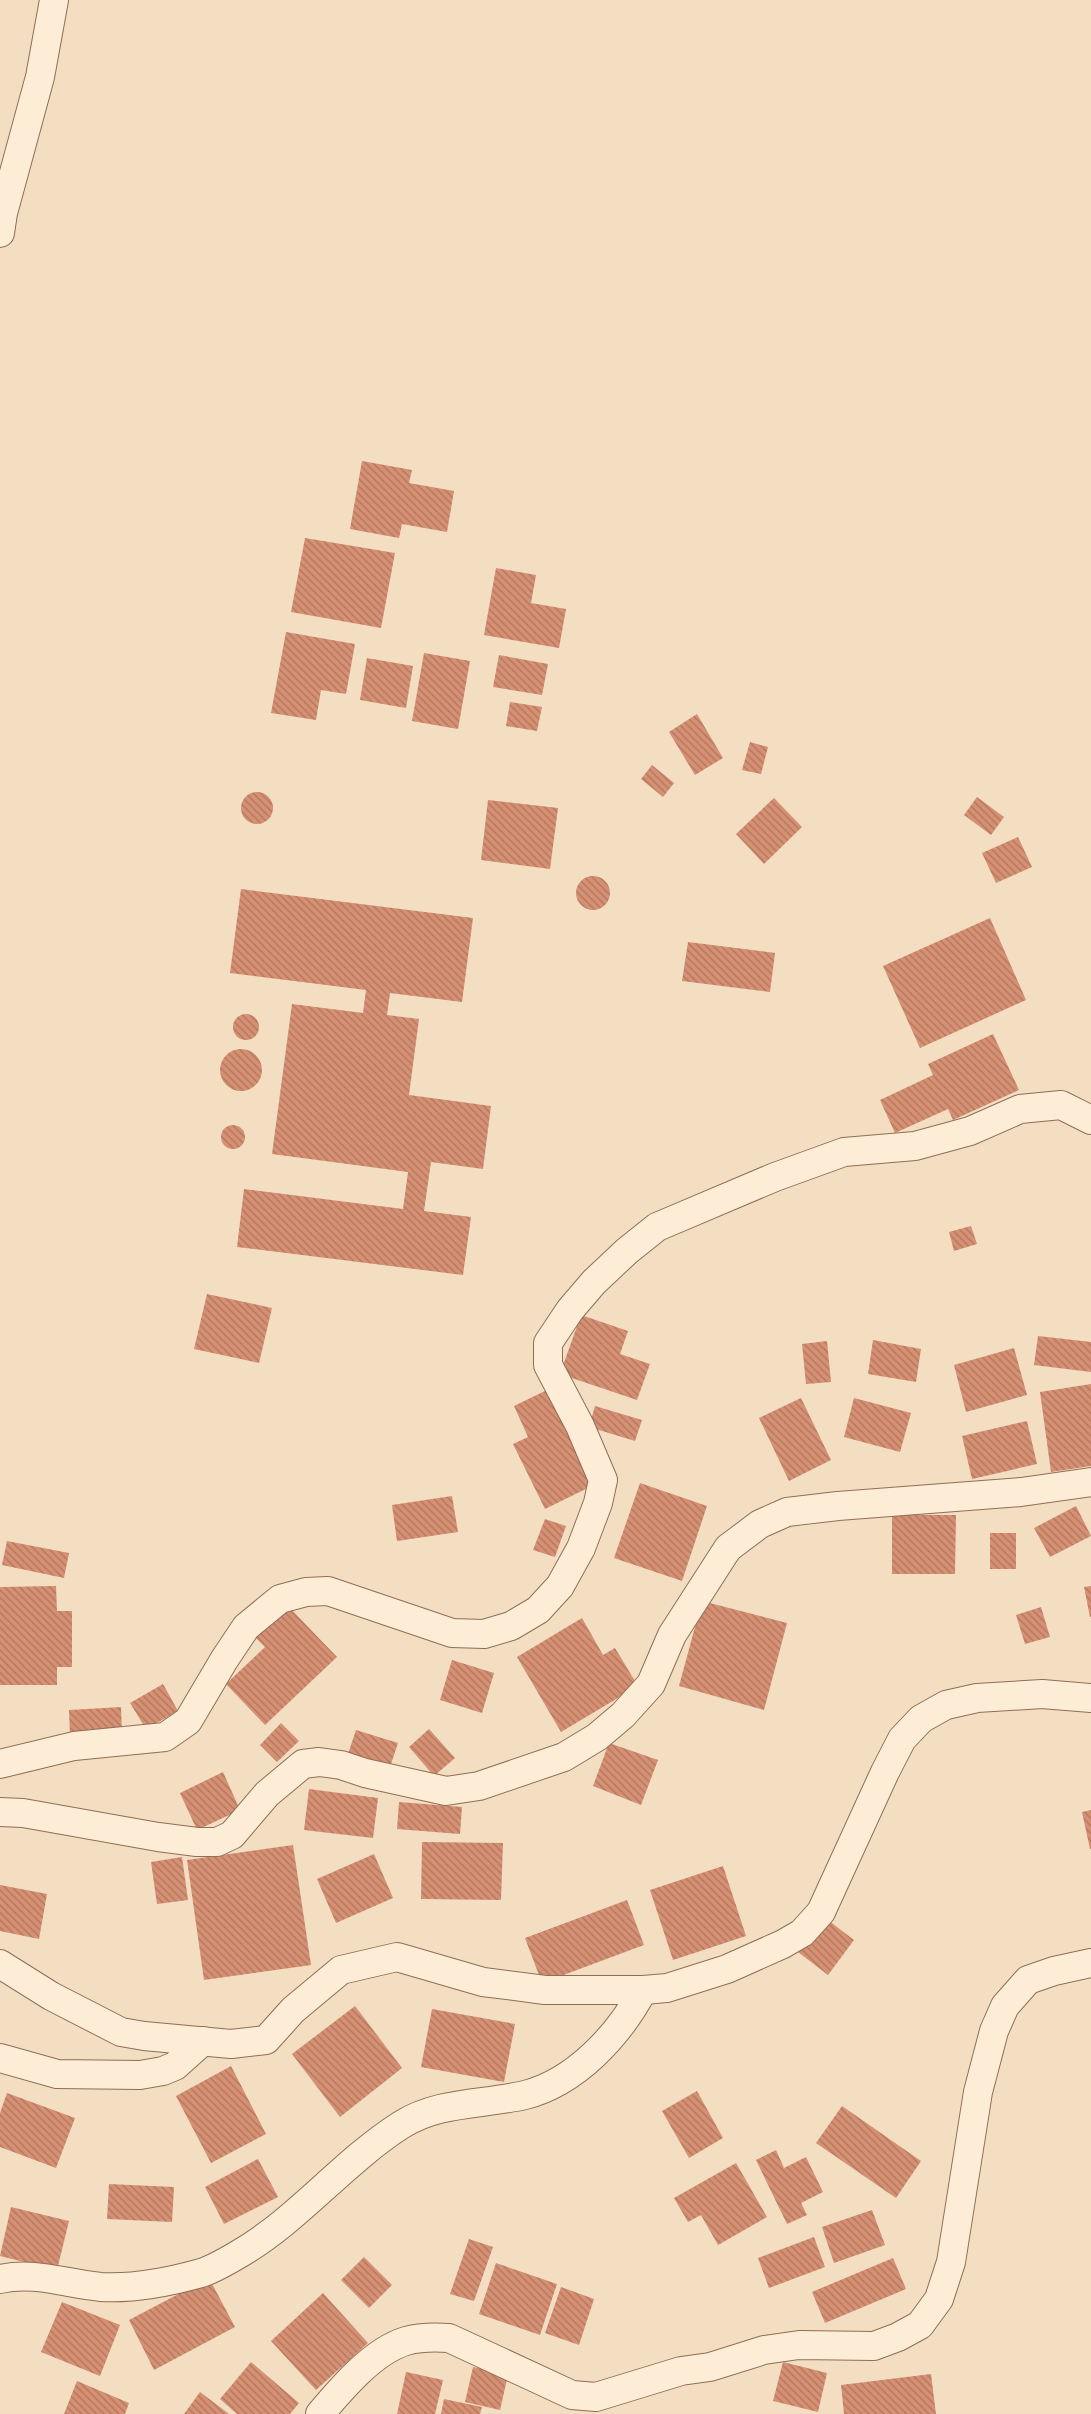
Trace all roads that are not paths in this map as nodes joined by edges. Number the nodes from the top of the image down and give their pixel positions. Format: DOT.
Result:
graph roads {
  1 [pos="54,0"];
  2 [pos="0,233"];
  3 [pos="1091,1120"];
  4 [pos="1091,1482"];
  5 [pos="1091,1698"];
  6 [pos="0,1764"];
  7 [pos="0,1812"];
  8 [pos="1091,1963"];
  9 [pos="0,1964"];
  10 [pos="643,1990"];
  11 [pos="203,2041"];
  12 [pos="0,2058"];
  13 [pos="0,2279"];
  14 [pos="320,2414"];
  1 -- 2 [label="street"];
  3 -- 6 [label="street"];
  4 -- 7 [label="street"];
  5 -- 10 [label="street"];
  8 -- 14 [label="street"];
  9 -- 11 [label="street"];
  10 -- 11 [label="street"];
  10 -- 13 [label="street"];
  11 -- 12 [label="street"];
}
